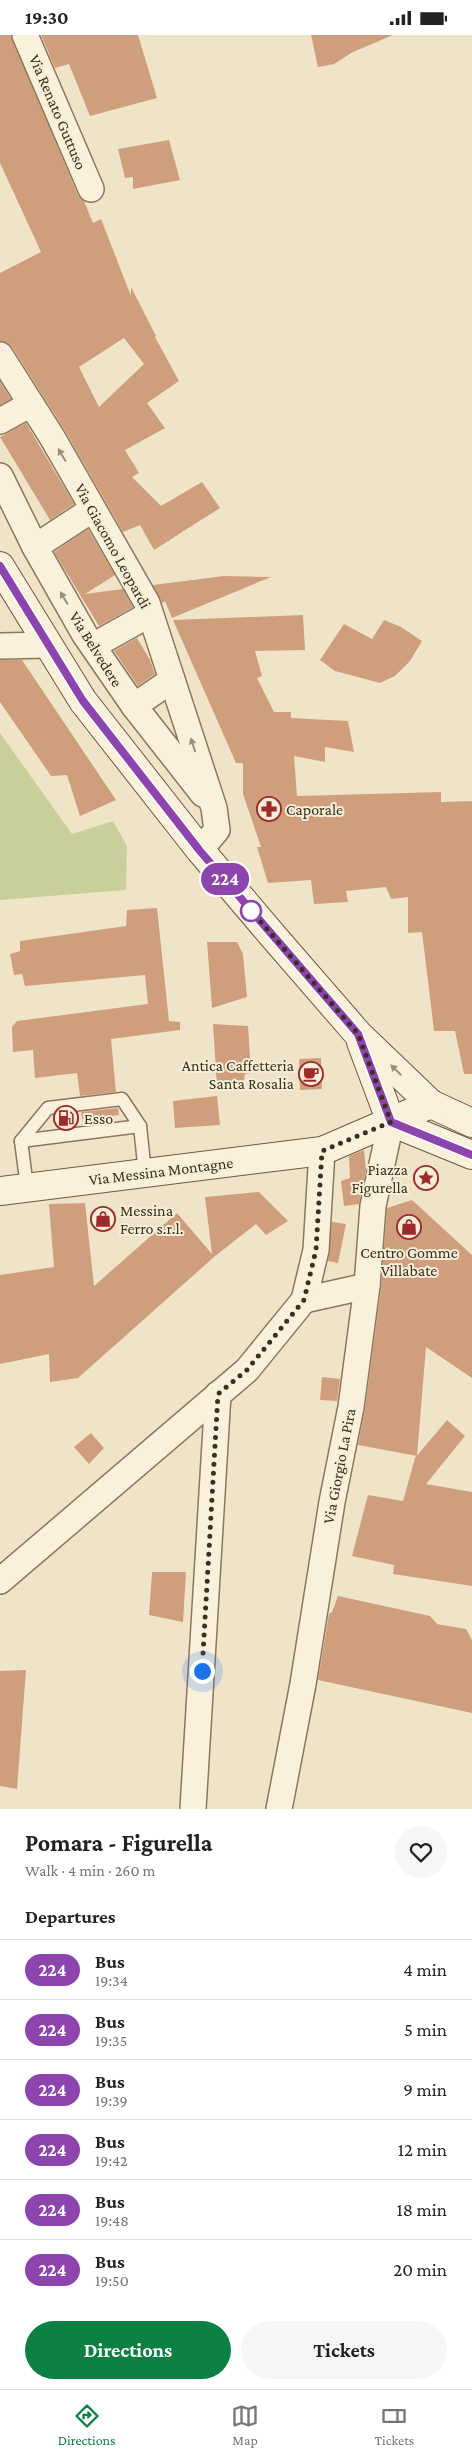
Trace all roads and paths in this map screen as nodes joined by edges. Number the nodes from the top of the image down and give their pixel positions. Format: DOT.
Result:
graph roads {
  1 [pos="25,35"];
  2 [pos="91,189"];
  3 [pos="0,355"];
  4 [pos="31,404"];
  5 [pos="0,421"];
  6 [pos="0,476"];
  7 [pos="93,509"];
  8 [pos="35,547"];
  9 [pos="0,566"];
  10 [pos="150,614"];
  11 [pos="49,645"];
  12 [pos="0,646"];
  13 [pos="93,646"];
  14 [pos="172,679"];
  15 [pos="134,706"];
  16 [pos="214,808"];
  17 [pos="200,851"];
  18 [pos="358,1034"];
  19 [pos="431,1104"];
  20 [pos="391,1122"];
  21 [pos="472,1123"];
  22 [pos="140,1126"];
  23 [pos="21,1141"];
  24 [pos="322,1151"];
  25 [pos="472,1155"];
  26 [pos="145,1173"];
  27 [pos="27,1187"];
  28 [pos="0,1191"];
  29 [pos="366,1286"];
  30 [pos="304,1300"];
  31 [pos="218,1394"];
  32 [pos="0,1581"];
  33 [pos="193,1809"];
  34 [pos="280,1809"];
  1 -- 2 [label="street, Via Renato Guttuso"];
  3 -- 4 [label="street, Via Giacomo Leopardi"];
  4 -- 5 [label="street"];
  7 -- 4 [label="street, Via Giacomo Leopardi, one-way"];
  6 -- 8 [label="street, Via Belvedere"];
  7 -- 8 [label="street"];
  7 -- 10 [label="street, Via Giacomo Leopardi"];
  13 -- 8 [label="street, Via Belvedere, one-way"];
  9 -- 11 [label="main road"];
  10 -- 13 [label="street"];
  10 -- 14 [label="street, Via Giacomo Leopardi"];
  11 -- 12 [label="street"];
  11 -- 17 [label="main road"];
  13 -- 15 [label="street, Via Belvedere"];
  14 -- 15 [label="street"];
  16 -- 14 [label="street, Via Giacomo Leopardi, one-way"];
  15 -- 16 [label="street, Via Belvedere"];
  16 -- 17 [label="street, Via Giacomo Leopardi"];
  17 -- 18 [label="main road"];
  19 -- 18 [label="main road, one-way"];
  18 -- 20 [label="main road"];
  19 -- 20 [label="main road, Via Messina Montagne"];
  19 -- 21 [label="main road"];
  20 -- 24 [label="main road, Via Messina Montagne"];
  20 -- 25 [label="main road"];
  20 -- 29 [label="street, Via Giorgio La Pira"];
  22 -- 23 [label="lane"];
  22 -- 23 [label="lane"];
  22 -- 26 [label="lane"];
  23 -- 27 [label="lane"];
  24 -- 26 [label="main road, Via Messina Montagne"];
  24 -- 30 [label="street"];
  26 -- 27 [label="main road, Via Messina Montagne"];
  27 -- 28 [label="main road, Via Messina Montagne"];
  29 -- 30 [label="street"];
  29 -- 34 [label="street, Via Giorgio La Pira"];
  30 -- 31 [label="street"];
  31 -- 32 [label="street"];
  31 -- 33 [label="street"];
}
